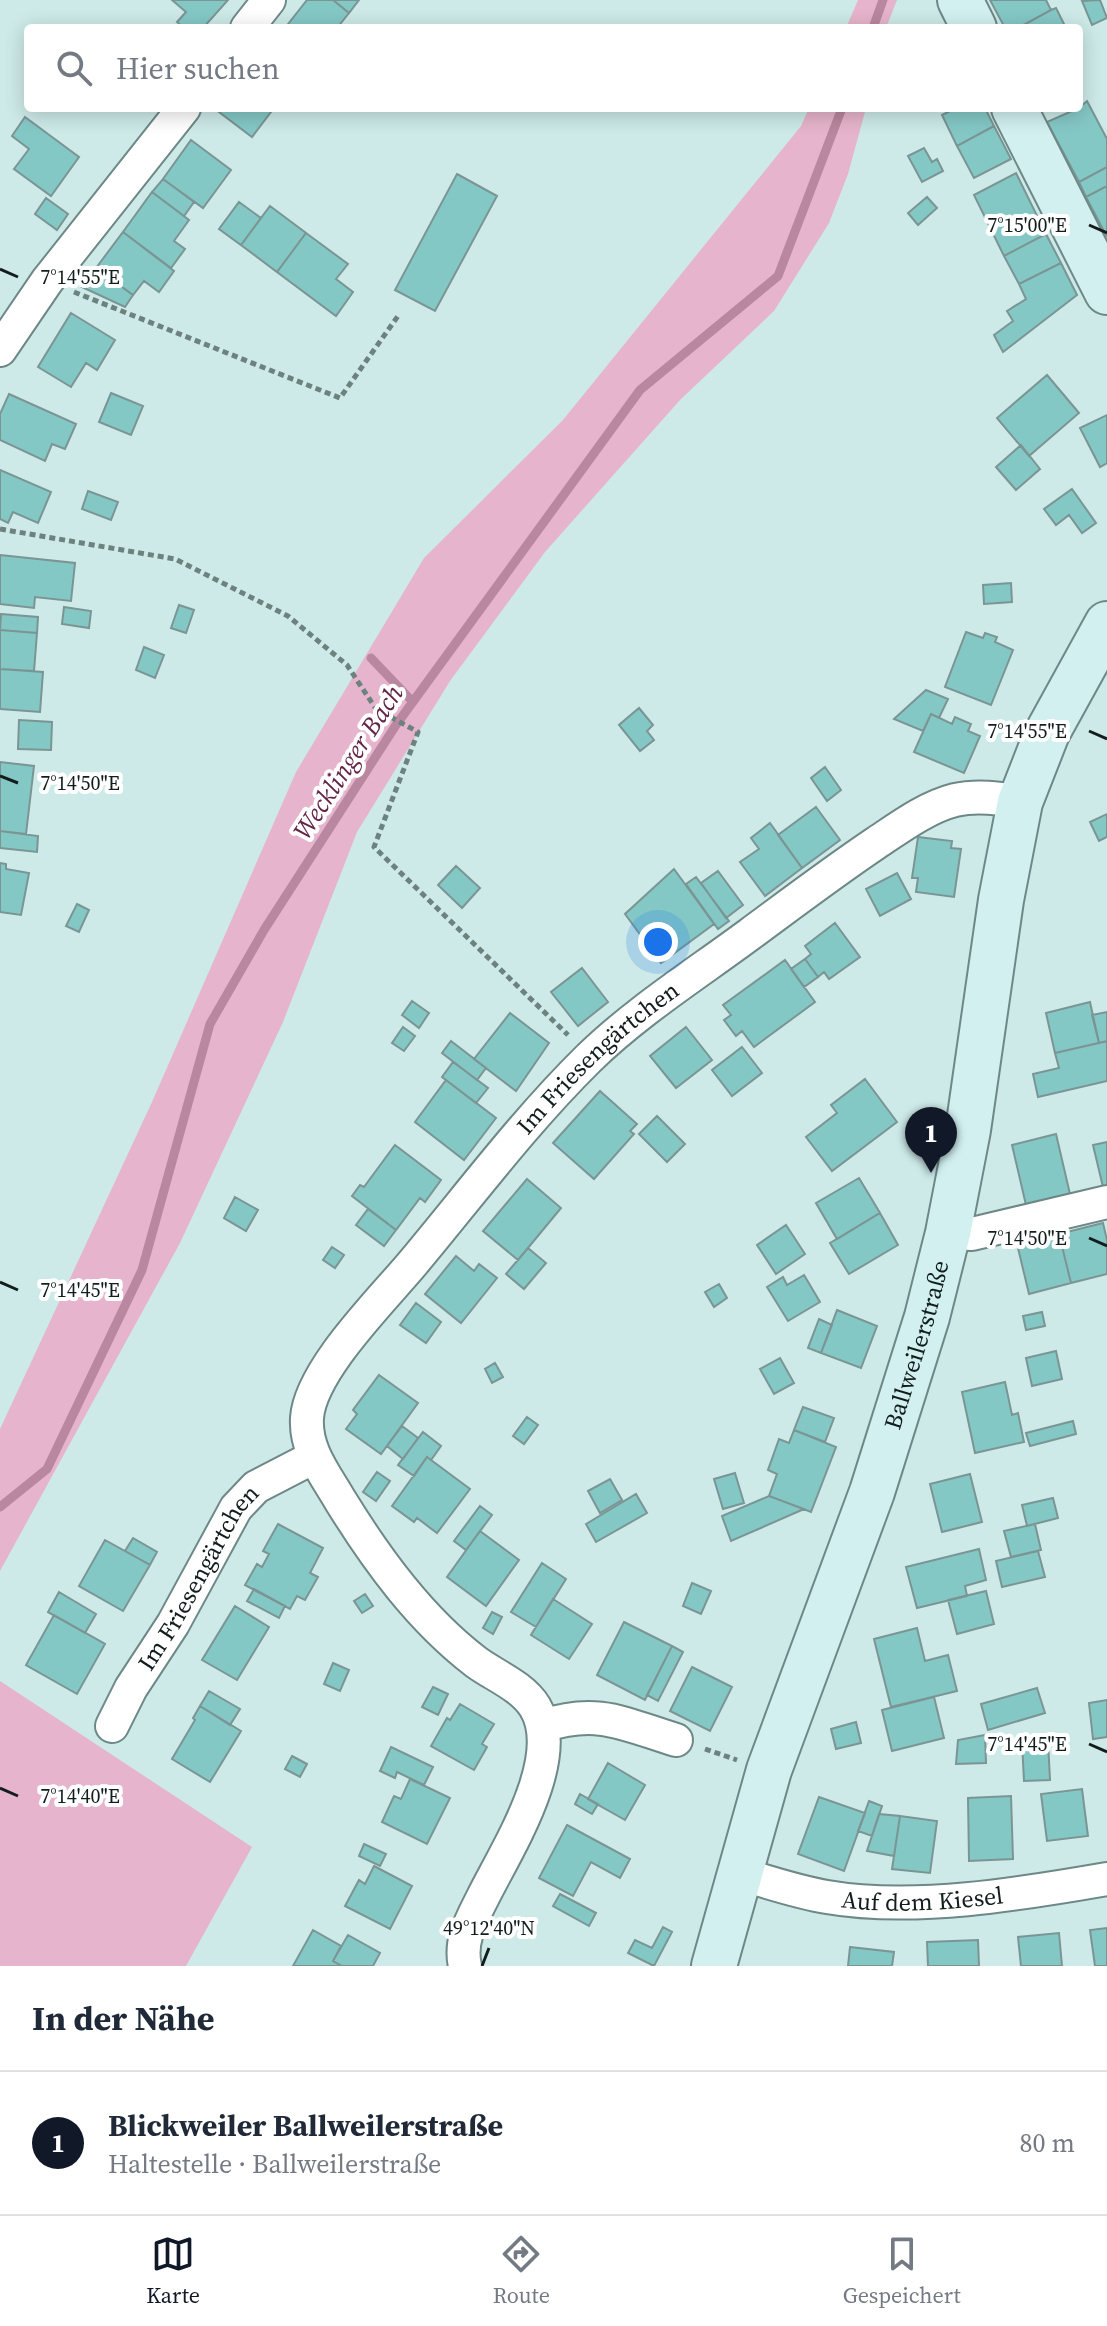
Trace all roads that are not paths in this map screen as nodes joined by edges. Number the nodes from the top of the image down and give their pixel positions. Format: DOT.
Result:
graph roads {
  1 [pos="269,0"];
  2 [pos="960,0"];
  3 [pos="250,24"];
  4 [pos="972,24"];
  5 [pos="181,112"];
  6 [pos="1016,112"];
  7 [pos="1107,292"];
  8 [pos="0,350"];
  9 [pos="1107,624"];
  10 [pos="1020,802"];
  11 [pos="1107,1202"];
  12 [pos="948,1233"];
  13 [pos="314,1457"];
  14 [pos="112,1726"];
  15 [pos="543,1726"];
  16 [pos="676,1740"];
  17 [pos="738,1873"];
  18 [pos="1107,1879"];
  19 [pos="465,1966"];
  20 [pos="714,1966"];
  1 -- 3 [label="street"];
  2 -- 4 [label="street"];
  5 -- 8 [label="street"];
  6 -- 7 [label="street"];
  9 -- 10 [label="street, Ballweilerstraße"];
  10 -- 12 [label="street, Ballweilerstraße"];
  10 -- 13 [label="street, Im Friesengärtchen"];
  11 -- 12 [label="street"];
  12 -- 17 [label="street, Ballweilerstraße"];
  13 -- 14 [label="street, Im Friesengärtchen"];
  13 -- 15 [label="street, Im Friesengärtchen"];
  15 -- 16 [label="street"];
  15 -- 19 [label="street"];
  17 -- 18 [label="street, Auf dem Kiesel"];
  17 -- 20 [label="street, Ballweilerstraße"];
}
